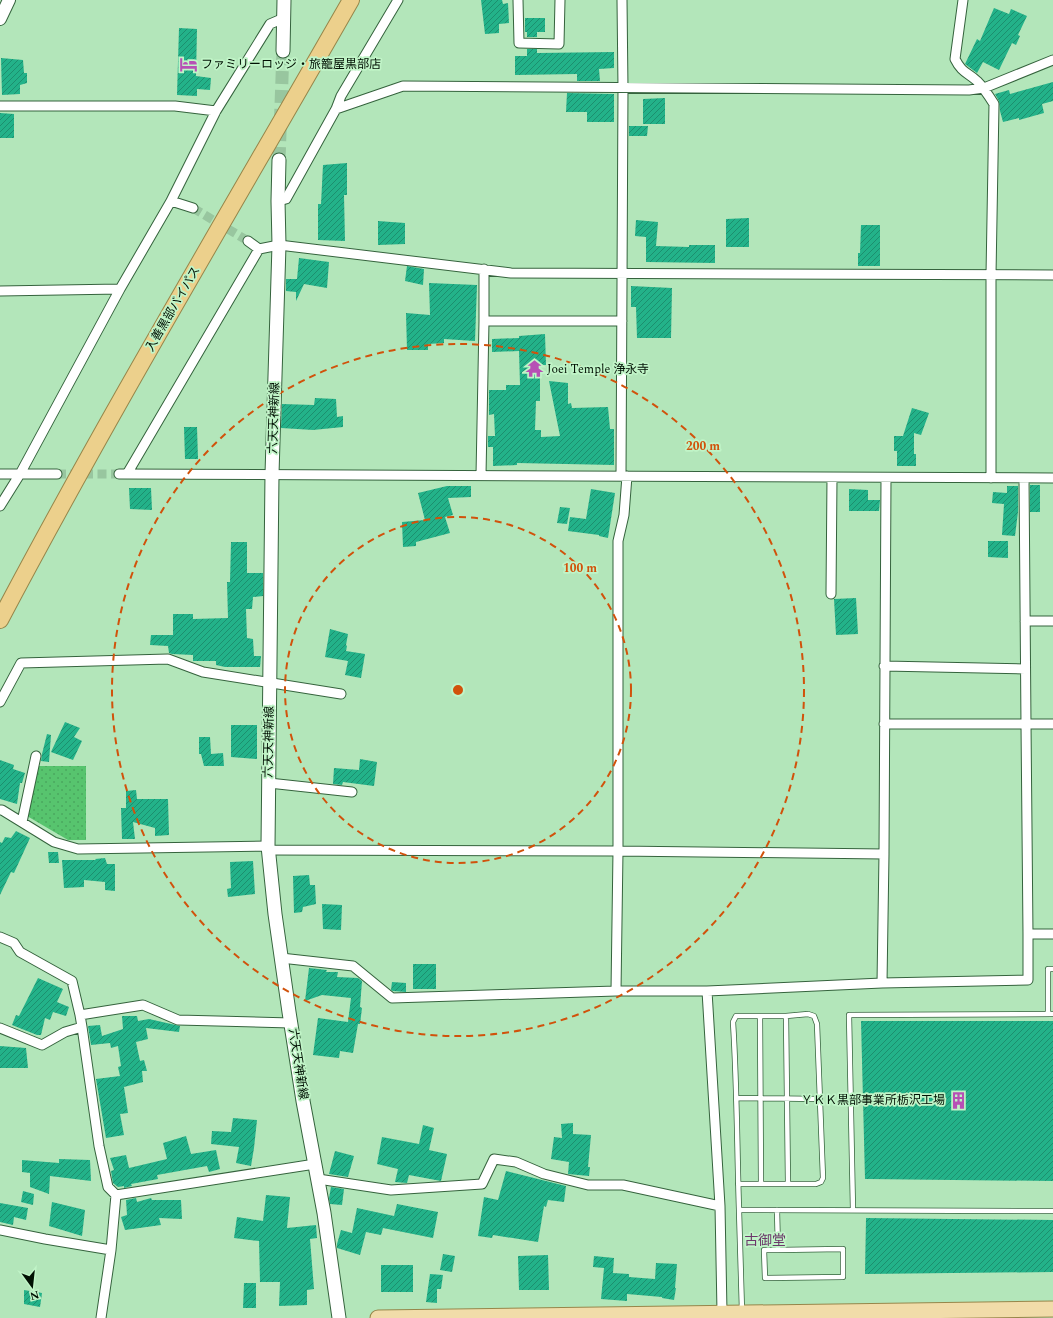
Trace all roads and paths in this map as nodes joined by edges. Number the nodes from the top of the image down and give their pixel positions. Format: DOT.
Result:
graph roads {
  1 [pos="9,0"];
  2 [pos="284,0"];
  3 [pos="351,0"];
  4 [pos="398,0"];
  5 [pos="518,0"];
  6 [pos="560,0"];
  7 [pos="622,0"];
  8 [pos="963,0"];
  9 [pos="0,18"];
  10 [pos="284,18"];
  11 [pos="283,51"];
  12 [pos="1053,60"];
  13 [pos="623,88"];
  14 [pos="984,88"];
  15 [pos="0,106"];
  16 [pos="336,109"];
  17 [pos="216,111"];
  18 [pos="279,160"];
  19 [pos="171,201"];
  20 [pos="278,201"];
  21 [pos="193,208"];
  22 [pos="248,241"];
  23 [pos="279,245"];
  24 [pos="259,249"];
  25 [pos="484,269"];
  26 [pos="622,274"];
  27 [pos="991,275"];
  28 [pos="1053,275"];
  29 [pos="120,289"];
  30 [pos="0,291"];
  31 [pos="484,321"];
  32 [pos="622,321"];
  33 [pos="0,474"];
  34 [pos="20,474"];
  35 [pos="57,474"];
  36 [pos="272,474"];
  37 [pos="481,475"];
  38 [pos="624,476"];
  39 [pos="832,478"];
  40 [pos="886,478"];
  41 [pos="991,478"];
  42 [pos="1024,478"];
  43 [pos="1053,478"];
  44 [pos="0,506"];
  45 [pos="831,594"];
  46 [pos="0,620"];
  47 [pos="1025,621"];
  48 [pos="1053,621"];
  49 [pos="884,666"];
  50 [pos="1025,670"];
  51 [pos="270,682"];
  52 [pos="341,694"];
  53 [pos="0,702"];
  54 [pos="884,724"];
  55 [pos="1026,724"];
  56 [pos="1053,724"];
  57 [pos="36,756"];
  58 [pos="269,783"];
  59 [pos="352,792"];
  60 [pos="0,810"];
  61 [pos="22,822"];
  62 [pos="268,848"];
  63 [pos="618,851"];
  64 [pos="884,854"];
  65 [pos="1028,934"];
  66 [pos="1053,934"];
  67 [pos="0,937"];
  68 [pos="281,958"];
  69 [pos="1053,969"];
  70 [pos="882,983"];
  71 [pos="616,991"];
  72 [pos="707,991"];
  73 [pos="1051,1014"];
  74 [pos="80,1015"];
  75 [pos="760,1016"];
  76 [pos="786,1016"];
  77 [pos="291,1023"];
  78 [pos="82,1027"];
  79 [pos="0,1028"];
  80 [pos="737,1098"];
  81 [pos="761,1098"];
  82 [pos="787,1098"];
  83 [pos="820,1099"];
  84 [pos="315,1164"];
  85 [pos="318,1179"];
  86 [pos="738,1184"];
  87 [pos="761,1184"];
  88 [pos="788,1184"];
  89 [pos="116,1195"];
  90 [pos="720,1206"];
  91 [pos="739,1210"];
  92 [pos="776,1210"];
  93 [pos="853,1210"];
  94 [pos="1053,1211"];
  95 [pos="0,1230"];
  96 [pos="111,1250"];
  97 [pos="778,1250"];
  98 [pos="1049,1310"];
  99 [pos="722,1312"];
  100 [pos="742,1313"];
  101 [pos="101,1318"];
  102 [pos="339,1318"];
  103 [pos="378,1318"];
  1 -- 9 [label="street"];
  2 -- 10 [label="main road"];
  3 -- 46 [label="highway, 入善黒部バイパス"];
  4 -- 16 [label="street"];
  5 -- 6 [label="street"];
  7 -- 13 [label="street"];
  8 -- 14 [label="street"];
  10 -- 11 [label="main road"];
  10 -- 17 [label="street"];
  12 -- 14 [label="street"];
  13 -- 14 [label="street"];
  13 -- 16 [label="street"];
  13 -- 26 [label="street"];
  14 -- 27 [label="street"];
  15 -- 17 [label="street"];
  16 -- 20 [label="street"];
  17 -- 19 [label="street"];
  18 -- 20 [label="main road, 六天天神新線"];
  19 -- 21 [label="street"];
  19 -- 29 [label="street"];
  20 -- 23 [label="main road, 六天天神新線"];
  22 -- 24 [label="street"];
  23 -- 24 [label="street"];
  23 -- 25 [label="street"];
  23 -- 36 [label="main road, 六天天神新線"];
  24 -- 36 [label="street"];
  25 -- 26 [label="street"];
  25 -- 31 [label="street"];
  26 -- 27 [label="street"];
  26 -- 32 [label="street"];
  27 -- 28 [label="street"];
  27 -- 41 [label="street"];
  29 -- 30 [label="street"];
  29 -- 34 [label="street"];
  31 -- 32 [label="street"];
  31 -- 37 [label="street"];
  32 -- 38 [label="street"];
  33 -- 34 [label="street"];
  34 -- 35 [label="street"];
  34 -- 44 [label="street"];
  36 -- 37 [label="street"];
  36 -- 51 [label="main road, 六天天神新線"];
  37 -- 38 [label="street"];
  38 -- 39 [label="street"];
  38 -- 63 [label="street"];
  39 -- 40 [label="street"];
  39 -- 45 [label="street"];
  40 -- 41 [label="street"];
  40 -- 49 [label="street"];
  41 -- 42 [label="street"];
  42 -- 43 [label="street"];
  42 -- 47 [label="street"];
  47 -- 48 [label="street"];
  47 -- 50 [label="street"];
  49 -- 50 [label="street"];
  49 -- 54 [label="street"];
  50 -- 55 [label="street"];
  51 -- 52 [label="street"];
  51 -- 53 [label="street"];
  51 -- 58 [label="main road, 六天天神新線"];
  54 -- 55 [label="street"];
  54 -- 64 [label="street"];
  55 -- 56 [label="street"];
  55 -- 65 [label="street"];
  57 -- 61 [label="street"];
  58 -- 59 [label="street"];
  58 -- 62 [label="main road, 六天天神新線"];
  60 -- 61 [label="street"];
  61 -- 62 [label="street"];
  62 -- 63 [label="street"];
  62 -- 68 [label="main road, 六天天神新線"];
  63 -- 64 [label="street"];
  63 -- 71 [label="street"];
  64 -- 70 [label="street"];
  65 -- 66 [label="street"];
  65 -- 70 [label="street"];
  67 -- 74 [label="street"];
  68 -- 71 [label="street"];
  68 -- 77 [label="main road, 六天天神新線"];
  69 -- 73 [label="lane"];
  70 -- 72 [label="street"];
  71 -- 72 [label="street"];
  72 -- 90 [label="street"];
  73 -- 93 [label="lane"];
  74 -- 77 [label="street"];
  74 -- 78 [label="street"];
  75 -- 76 [label="lane"];
  75 -- 80 [label="lane"];
  75 -- 81 [label="lane"];
  76 -- 82 [label="lane"];
  76 -- 83 [label="lane"];
  77 -- 84 [label="main road, 六天天神新線"];
  78 -- 79 [label="street"];
  78 -- 89 [label="street"];
  80 -- 81 [label="lane"];
  80 -- 86 [label="lane"];
  81 -- 82 [label="lane"];
  81 -- 87 [label="lane"];
  82 -- 83 [label="lane"];
  82 -- 88 [label="lane"];
  83 -- 88 [label="lane"];
  84 -- 85 [label="main road, 六天天神新線"];
  84 -- 89 [label="street"];
  85 -- 90 [label="street"];
  85 -- 102 [label="main road, 六天天神新線"];
  86 -- 87 [label="lane"];
  86 -- 91 [label="lane"];
  87 -- 88 [label="lane"];
  89 -- 96 [label="street"];
  90 -- 99 [label="street"];
  91 -- 92 [label="lane"];
  91 -- 100 [label="lane"];
  92 -- 93 [label="lane"];
  92 -- 97 [label="lane"];
  93 -- 94 [label="lane"];
  95 -- 96 [label="street"];
  96 -- 101 [label="street"];
  97 -- 97 [label="lane"];
  98 -- 100 [label="main road"];
  99 -- 100 [label="main road"];
  99 -- 103 [label="main road"];
}
